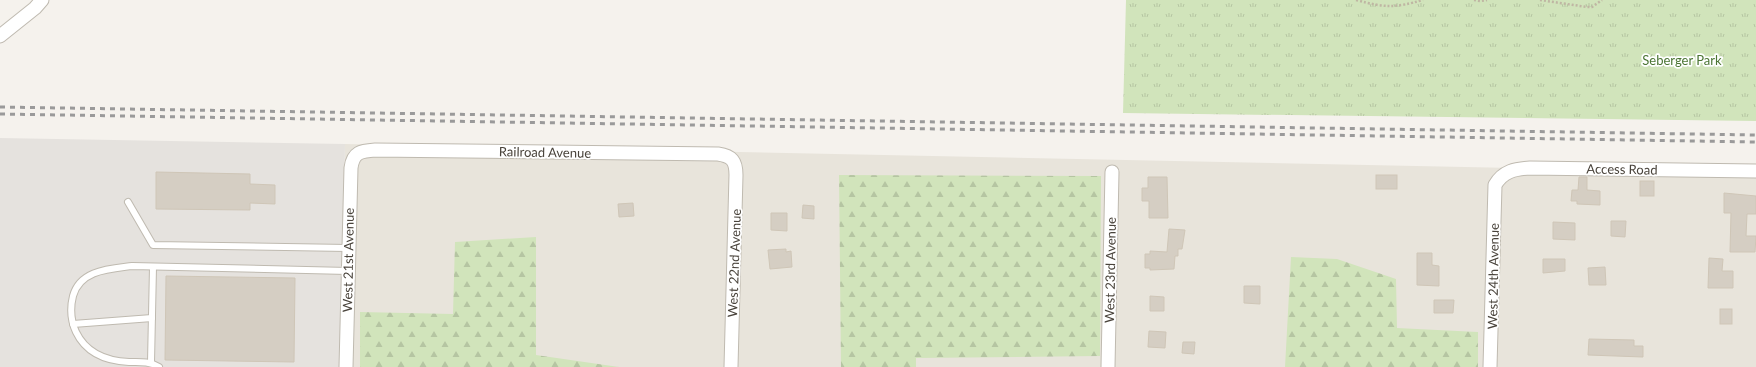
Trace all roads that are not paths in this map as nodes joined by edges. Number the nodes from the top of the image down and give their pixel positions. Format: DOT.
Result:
graph roads {
  1 [pos="42,0"];
  2 [pos="0,36"];
  3 [pos="356,155"];
  4 [pos="733,159"];
  5 [pos="1756,171"];
  6 [pos="1112,172"];
  7 [pos="1494,185"];
  8 [pos="128,202"];
  9 [pos="348,248"];
  10 [pos="153,267"];
  11 [pos="348,271"];
  12 [pos="152,318"];
  13 [pos="73,324"];
  14 [pos="151,362"];
  15 [pos="158,367"];
  16 [pos="346,367"];
  17 [pos="731,367"];
  18 [pos="1108,367"];
  19 [pos="1490,367"];
  1 -- 2 [label="street"];
  3 -- 4 [label="street, Railroad Avenue"];
  3 -- 9 [label="street, West 21st Avenue"];
  4 -- 17 [label="street, West 22nd Avenue"];
  5 -- 7 [label="street, Access Road"];
  6 -- 18 [label="street, West 23rd Avenue"];
  7 -- 19 [label="street, West 24th Avenue"];
  8 -- 9 [label="lane"];
  9 -- 11 [label="street, West 21st Avenue"];
  10 -- 11 [label="lane"];
  10 -- 12 [label="lane"];
  10 -- 13 [label="lane"];
  11 -- 16 [label="street, West 21st Avenue"];
  12 -- 13 [label="lane"];
  12 -- 14 [label="lane"];
  13 -- 14 [label="lane"];
  14 -- 15 [label="lane"];
}
